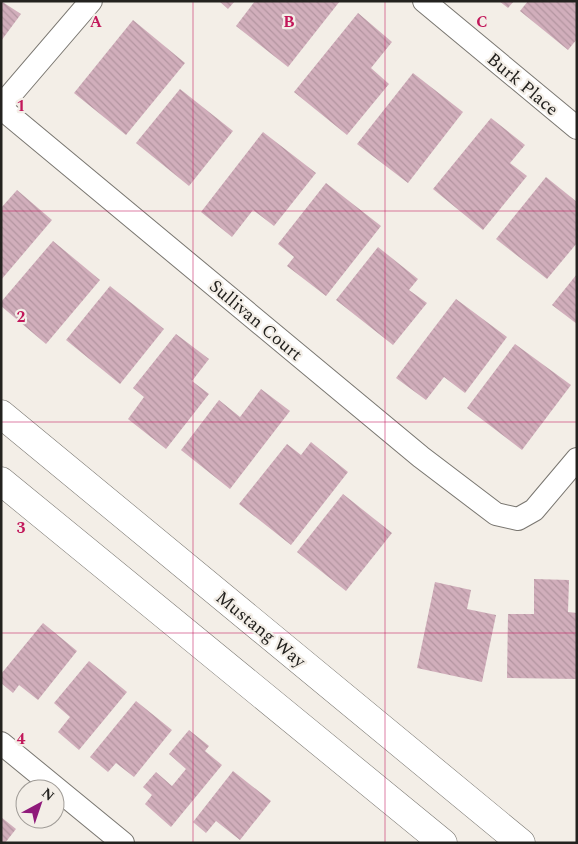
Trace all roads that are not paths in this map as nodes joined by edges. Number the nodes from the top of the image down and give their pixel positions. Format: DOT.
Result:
graph roads {
  1 [pos="91,1"];
  2 [pos="424,1"];
  3 [pos="1,107"];
  4 [pos="577,128"];
  5 [pos="1,414"];
  6 [pos="577,459"];
  7 [pos="1,481"];
  8 [pos="1,743"];
  9 [pos="123,843"];
  10 [pos="443,843"];
  11 [pos="521,843"];
  1 -- 3 [label="street"];
  2 -- 4 [label="street, Burk Place"];
  3 -- 6 [label="street, Sullivan Court"];
  5 -- 11 [label="street, Mustang Way"];
  7 -- 10 [label="street"];
  8 -- 9 [label="street"];
}
